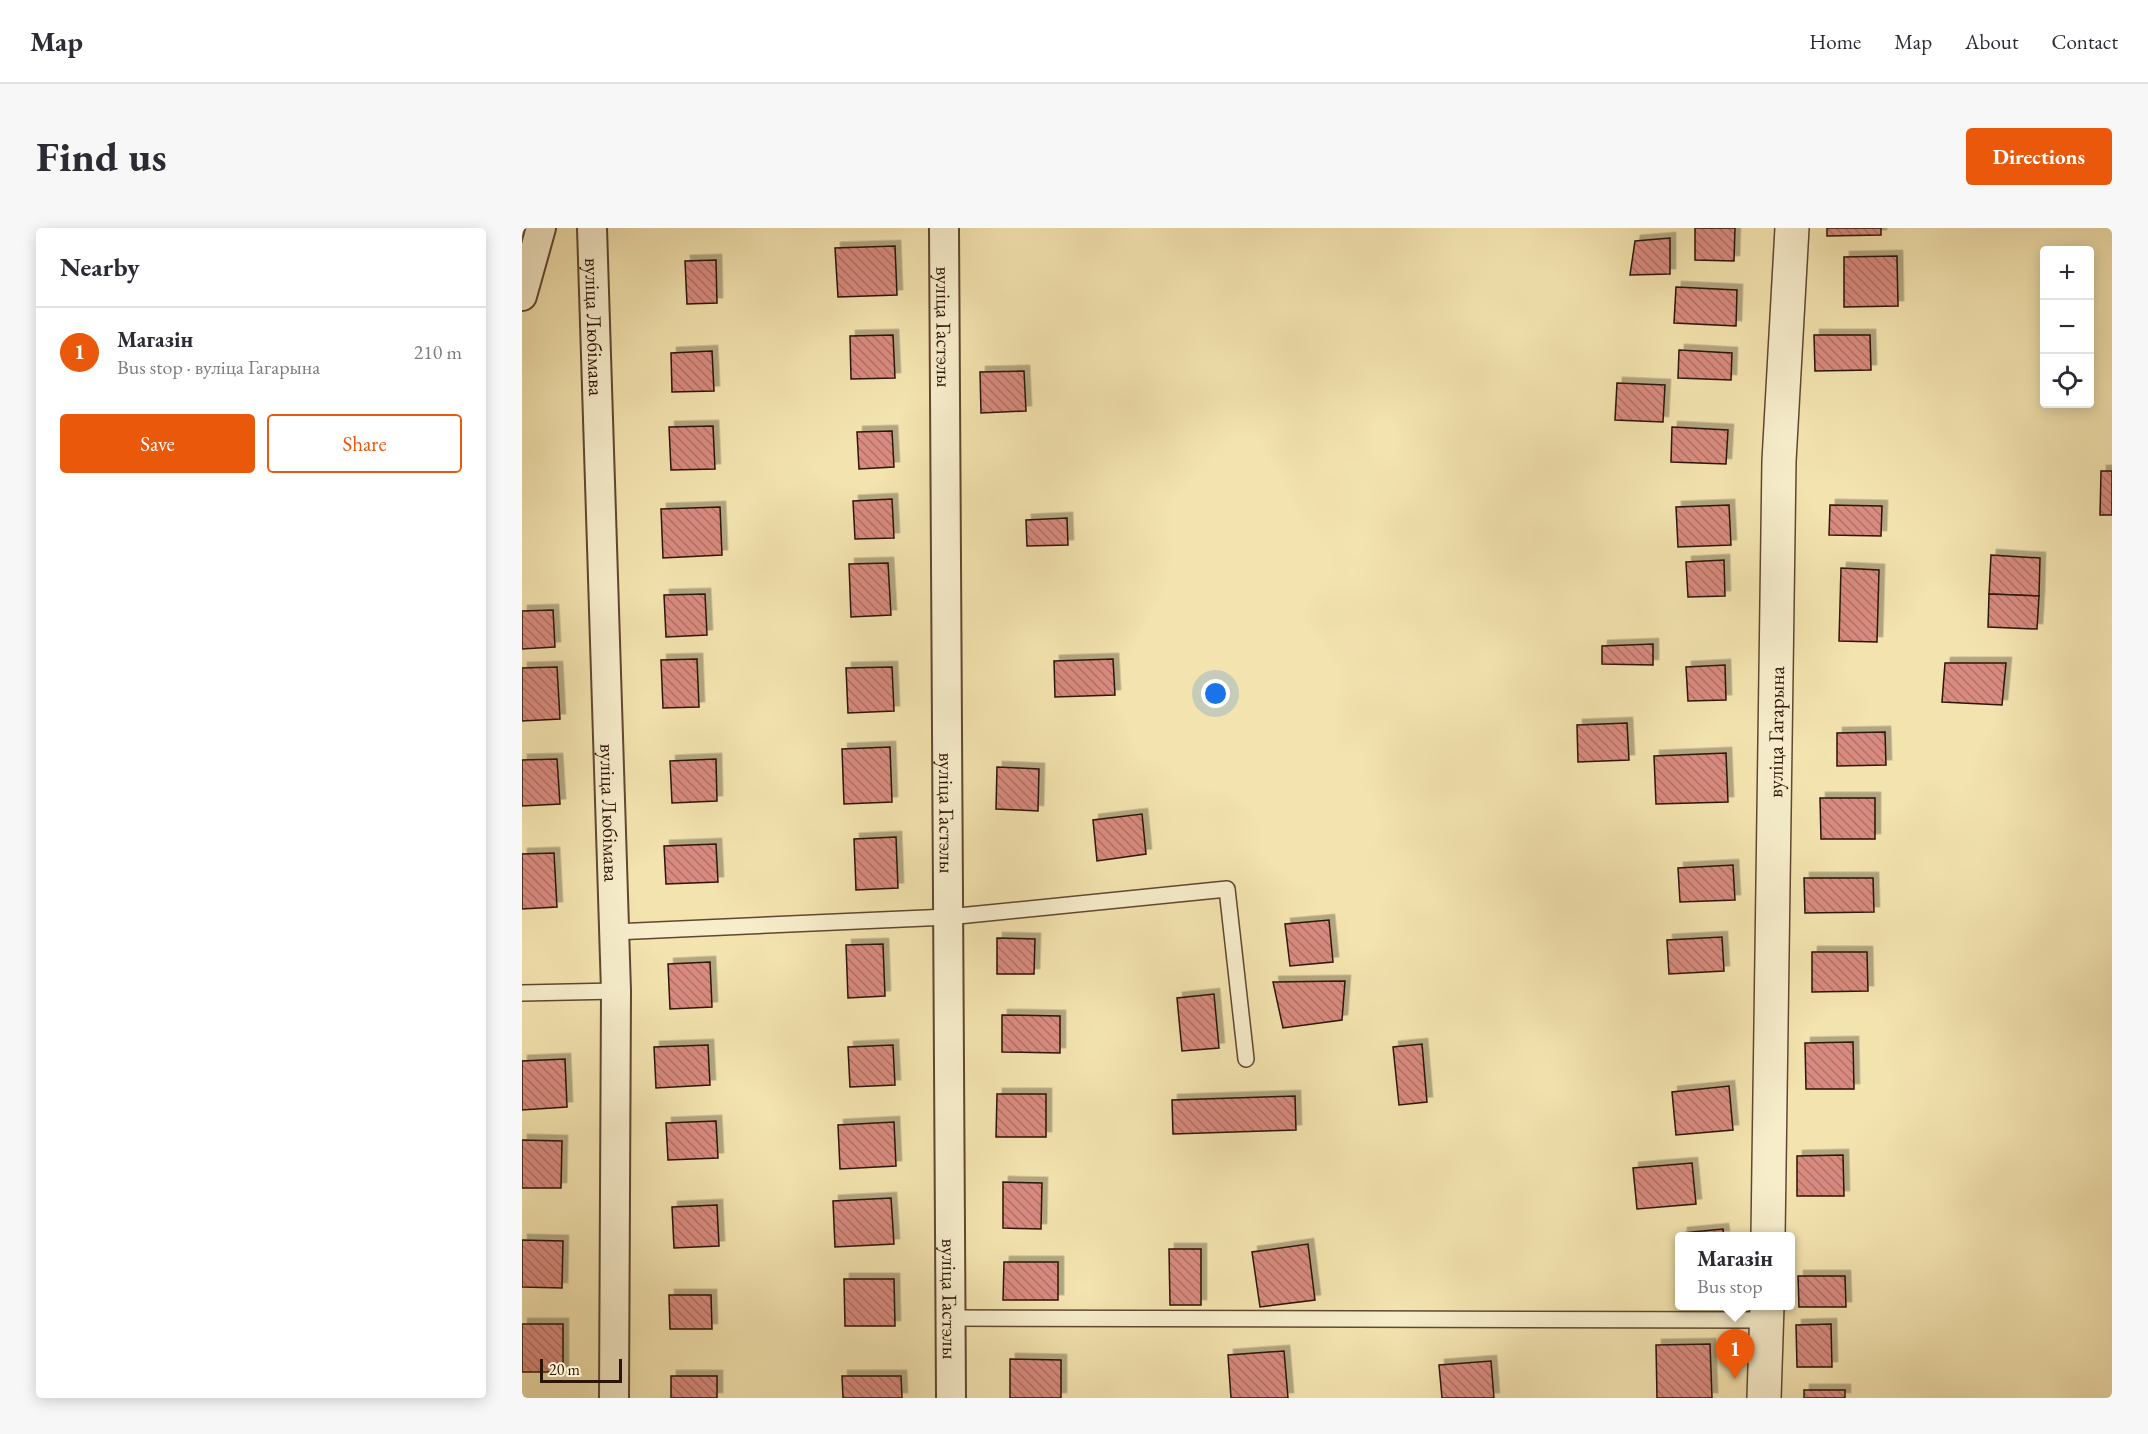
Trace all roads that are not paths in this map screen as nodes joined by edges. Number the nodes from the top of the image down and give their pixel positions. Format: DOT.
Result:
graph roads {
  1 [pos="541,228"];
  2 [pos="592,228"];
  3 [pos="944,228"];
  4 [pos="1792,228"];
  5 [pos="522,296"];
  6 [pos="948,917"];
  7 [pos="614,932"];
  8 [pos="616,991"];
  9 [pos="522,993"];
  10 [pos="1246,1059"];
  11 [pos="1768,1232"];
  12 [pos="1767,1313"];
  13 [pos="951,1318"];
  14 [pos="614,1398"];
  15 [pos="951,1398"];
  16 [pos="1764,1398"];
  1 -- 5 [label="street"];
  2 -- 7 [label="street, вуліца Любімава"];
  3 -- 6 [label="street, вуліца Гастэлы"];
  4 -- 11 [label="street, вуліца Гагарына"];
  6 -- 7 [label="lane"];
  6 -- 10 [label="lane"];
  6 -- 13 [label="street, вуліца Гастэлы"];
  7 -- 8 [label="street, вуліца Любімава"];
  8 -- 9 [label="lane"];
  8 -- 14 [label="street, вуліца Любімава"];
  12 -- 13 [label="lane"];
  12 -- 16 [label="street"];
  13 -- 15 [label="street, вуліца Гастэлы"];
}
